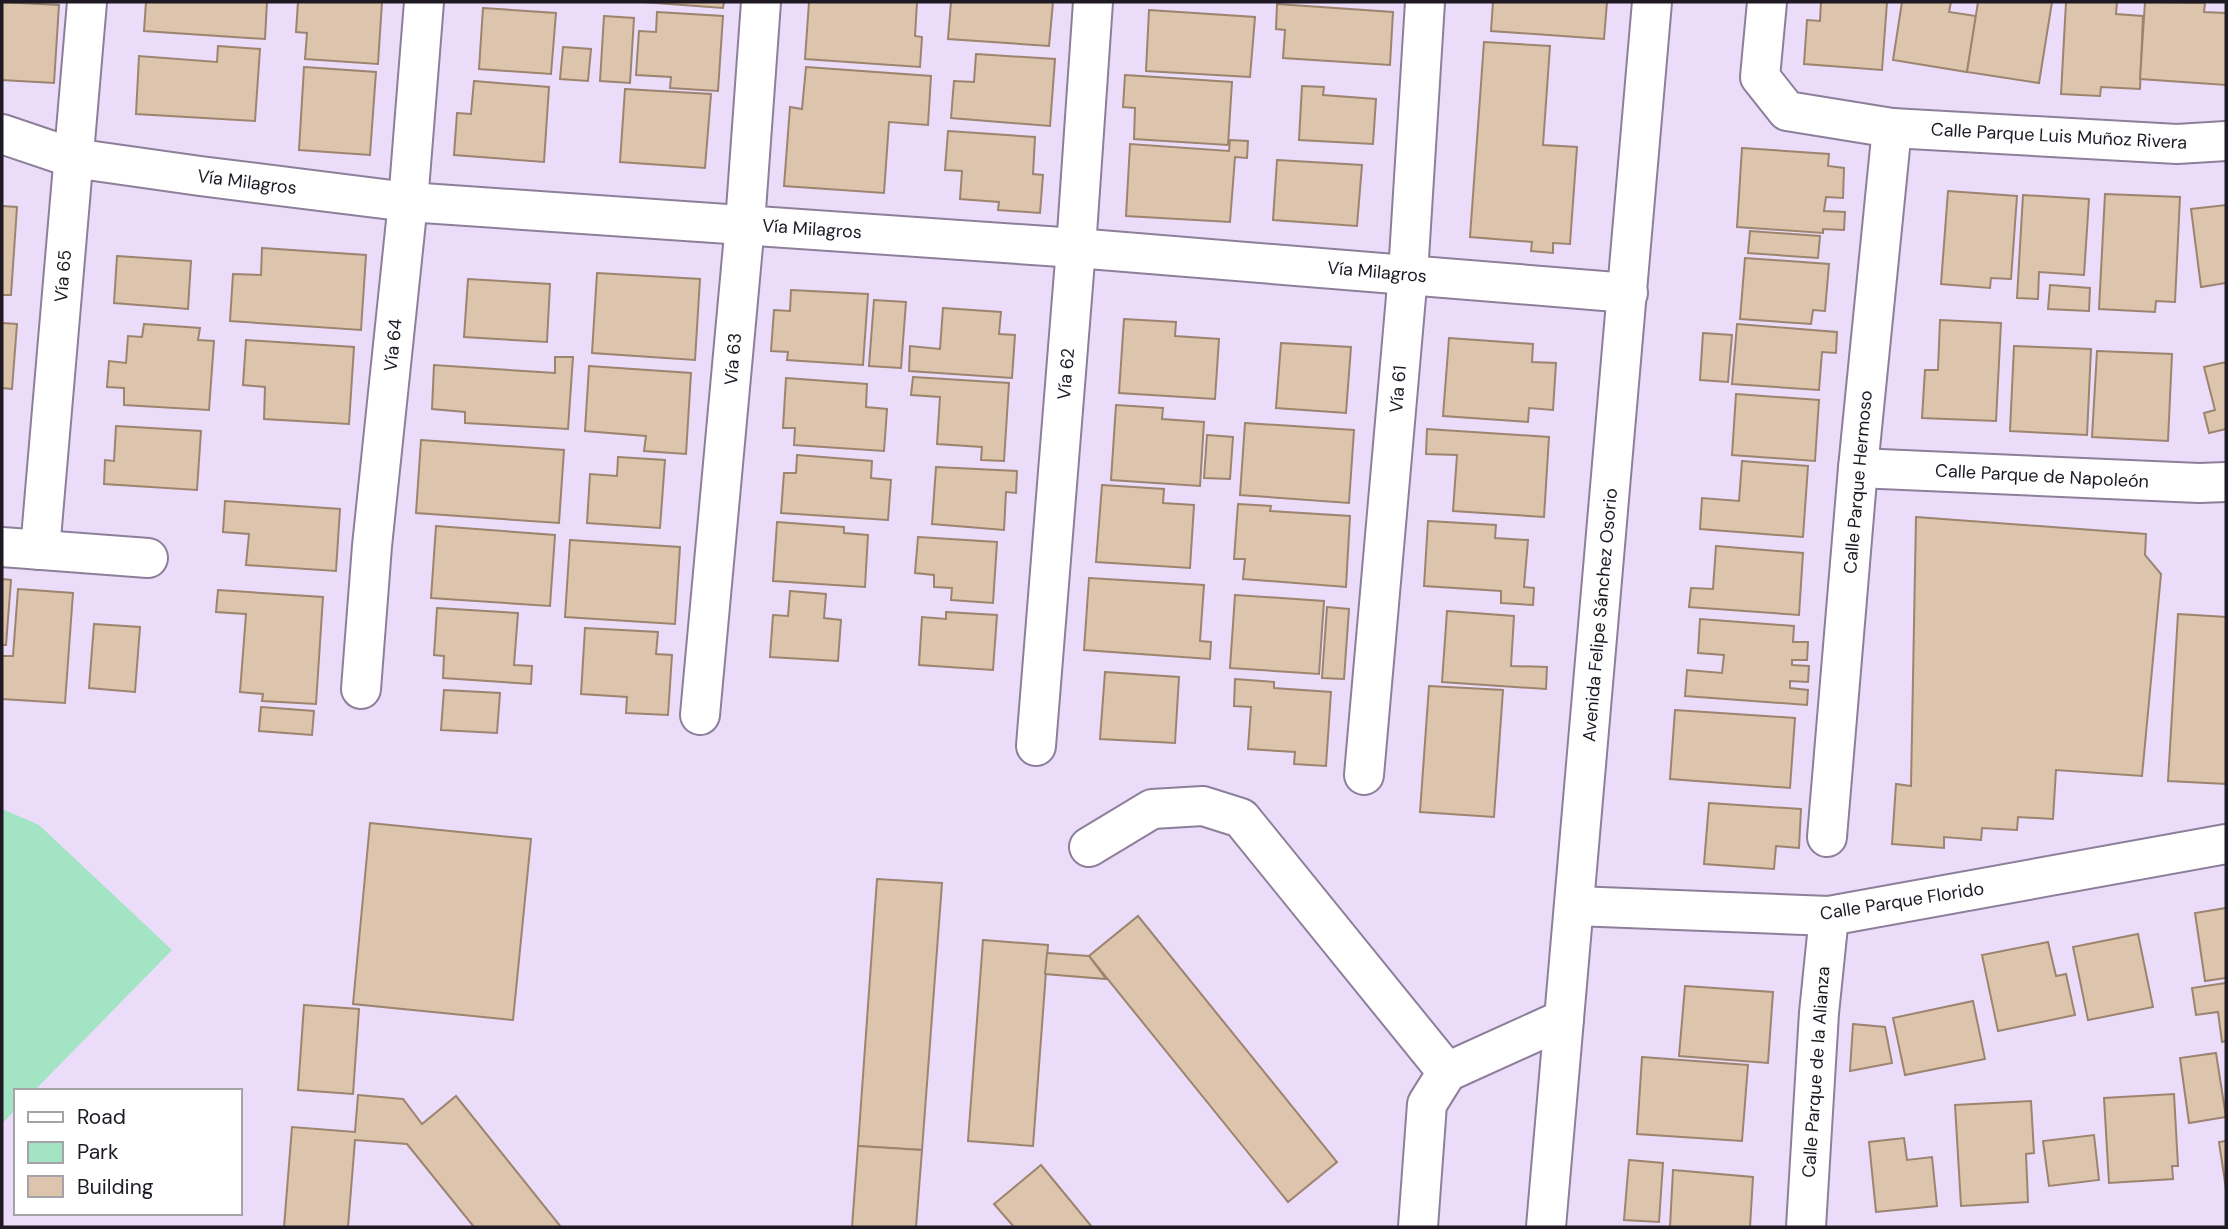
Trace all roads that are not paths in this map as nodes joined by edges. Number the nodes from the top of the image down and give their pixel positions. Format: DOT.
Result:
graph roads {
  1 [pos="87,2"];
  2 [pos="424,2"];
  3 [pos="761,2"];
  4 [pos="1093,2"];
  5 [pos="1425,2"];
  6 [pos="1652,2"];
  7 [pos="1767,2"];
  8 [pos="1892,128"];
  9 [pos="2,134"];
  10 [pos="2226,141"];
  11 [pos="74,158"];
  12 [pos="408,202"];
  13 [pos="745,224"];
  14 [pos="1076,248"];
  15 [pos="1408,274"];
  16 [pos="1628,293"];
  17 [pos="1858,468"];
  18 [pos="2226,482"];
  19 [pos="2,547"];
  20 [pos="40,550"];
  21 [pos="148,558"];
  22 [pos="361,689"];
  23 [pos="700,715"];
  24 [pos="1036,746"];
  25 [pos="1364,775"];
  26 [pos="1827,837"];
  27 [pos="2226,844"];
  28 [pos="1089,847"];
  29 [pos="1575,906"];
  30 [pos="1829,916"];
  31 [pos="1564,1019"];
  32 [pos="1447,1072"];
  33 [pos="1419,1227"];
  34 [pos="1546,1227"];
  35 [pos="1805,1227"];
  1 -- 11 [label="street, Vía 65"];
  2 -- 12 [label="street, Vía 64"];
  3 -- 13 [label="street, Vía 63"];
  4 -- 14 [label="street, Vía 62"];
  5 -- 15 [label="street, Vía 61"];
  6 -- 16 [label="street, Avenida Felipe Sánchez Osorio"];
  7 -- 8 [label="street, Calle Parque Luis Muñoz Rivera"];
  8 -- 10 [label="street, Calle Parque Luis Muñoz Rivera"];
  8 -- 17 [label="street, Calle Parque Hermoso"];
  9 -- 11 [label="street, Vía Milagros"];
  11 -- 12 [label="street, Vía Milagros"];
  11 -- 20 [label="street, Vía 65"];
  12 -- 13 [label="street, Vía Milagros"];
  12 -- 22 [label="street, Vía 64"];
  13 -- 14 [label="street, Vía Milagros"];
  13 -- 23 [label="street, Vía 63"];
  14 -- 15 [label="street, Vía Milagros"];
  14 -- 24 [label="street, Vía 62"];
  15 -- 16 [label="street, Vía Milagros"];
  15 -- 25 [label="street, Vía 61"];
  16 -- 29 [label="street, Avenida Felipe Sánchez Osorio"];
  17 -- 18 [label="street, Calle Parque de Napoleón"];
  17 -- 26 [label="street, Calle Parque Hermoso"];
  19 -- 20 [label="street"];
  20 -- 21 [label="street"];
  27 -- 30 [label="street, Calle Parque Florido"];
  28 -- 32 [label="street"];
  29 -- 30 [label="street, Calle Parque Florido"];
  29 -- 31 [label="street, Avenida Felipe Sánchez Osorio"];
  30 -- 35 [label="street, Calle Parque de la Alianza"];
  31 -- 32 [label="street"];
  31 -- 34 [label="street, Avenida Felipe Sánchez Osorio"];
  32 -- 33 [label="street"];
}
